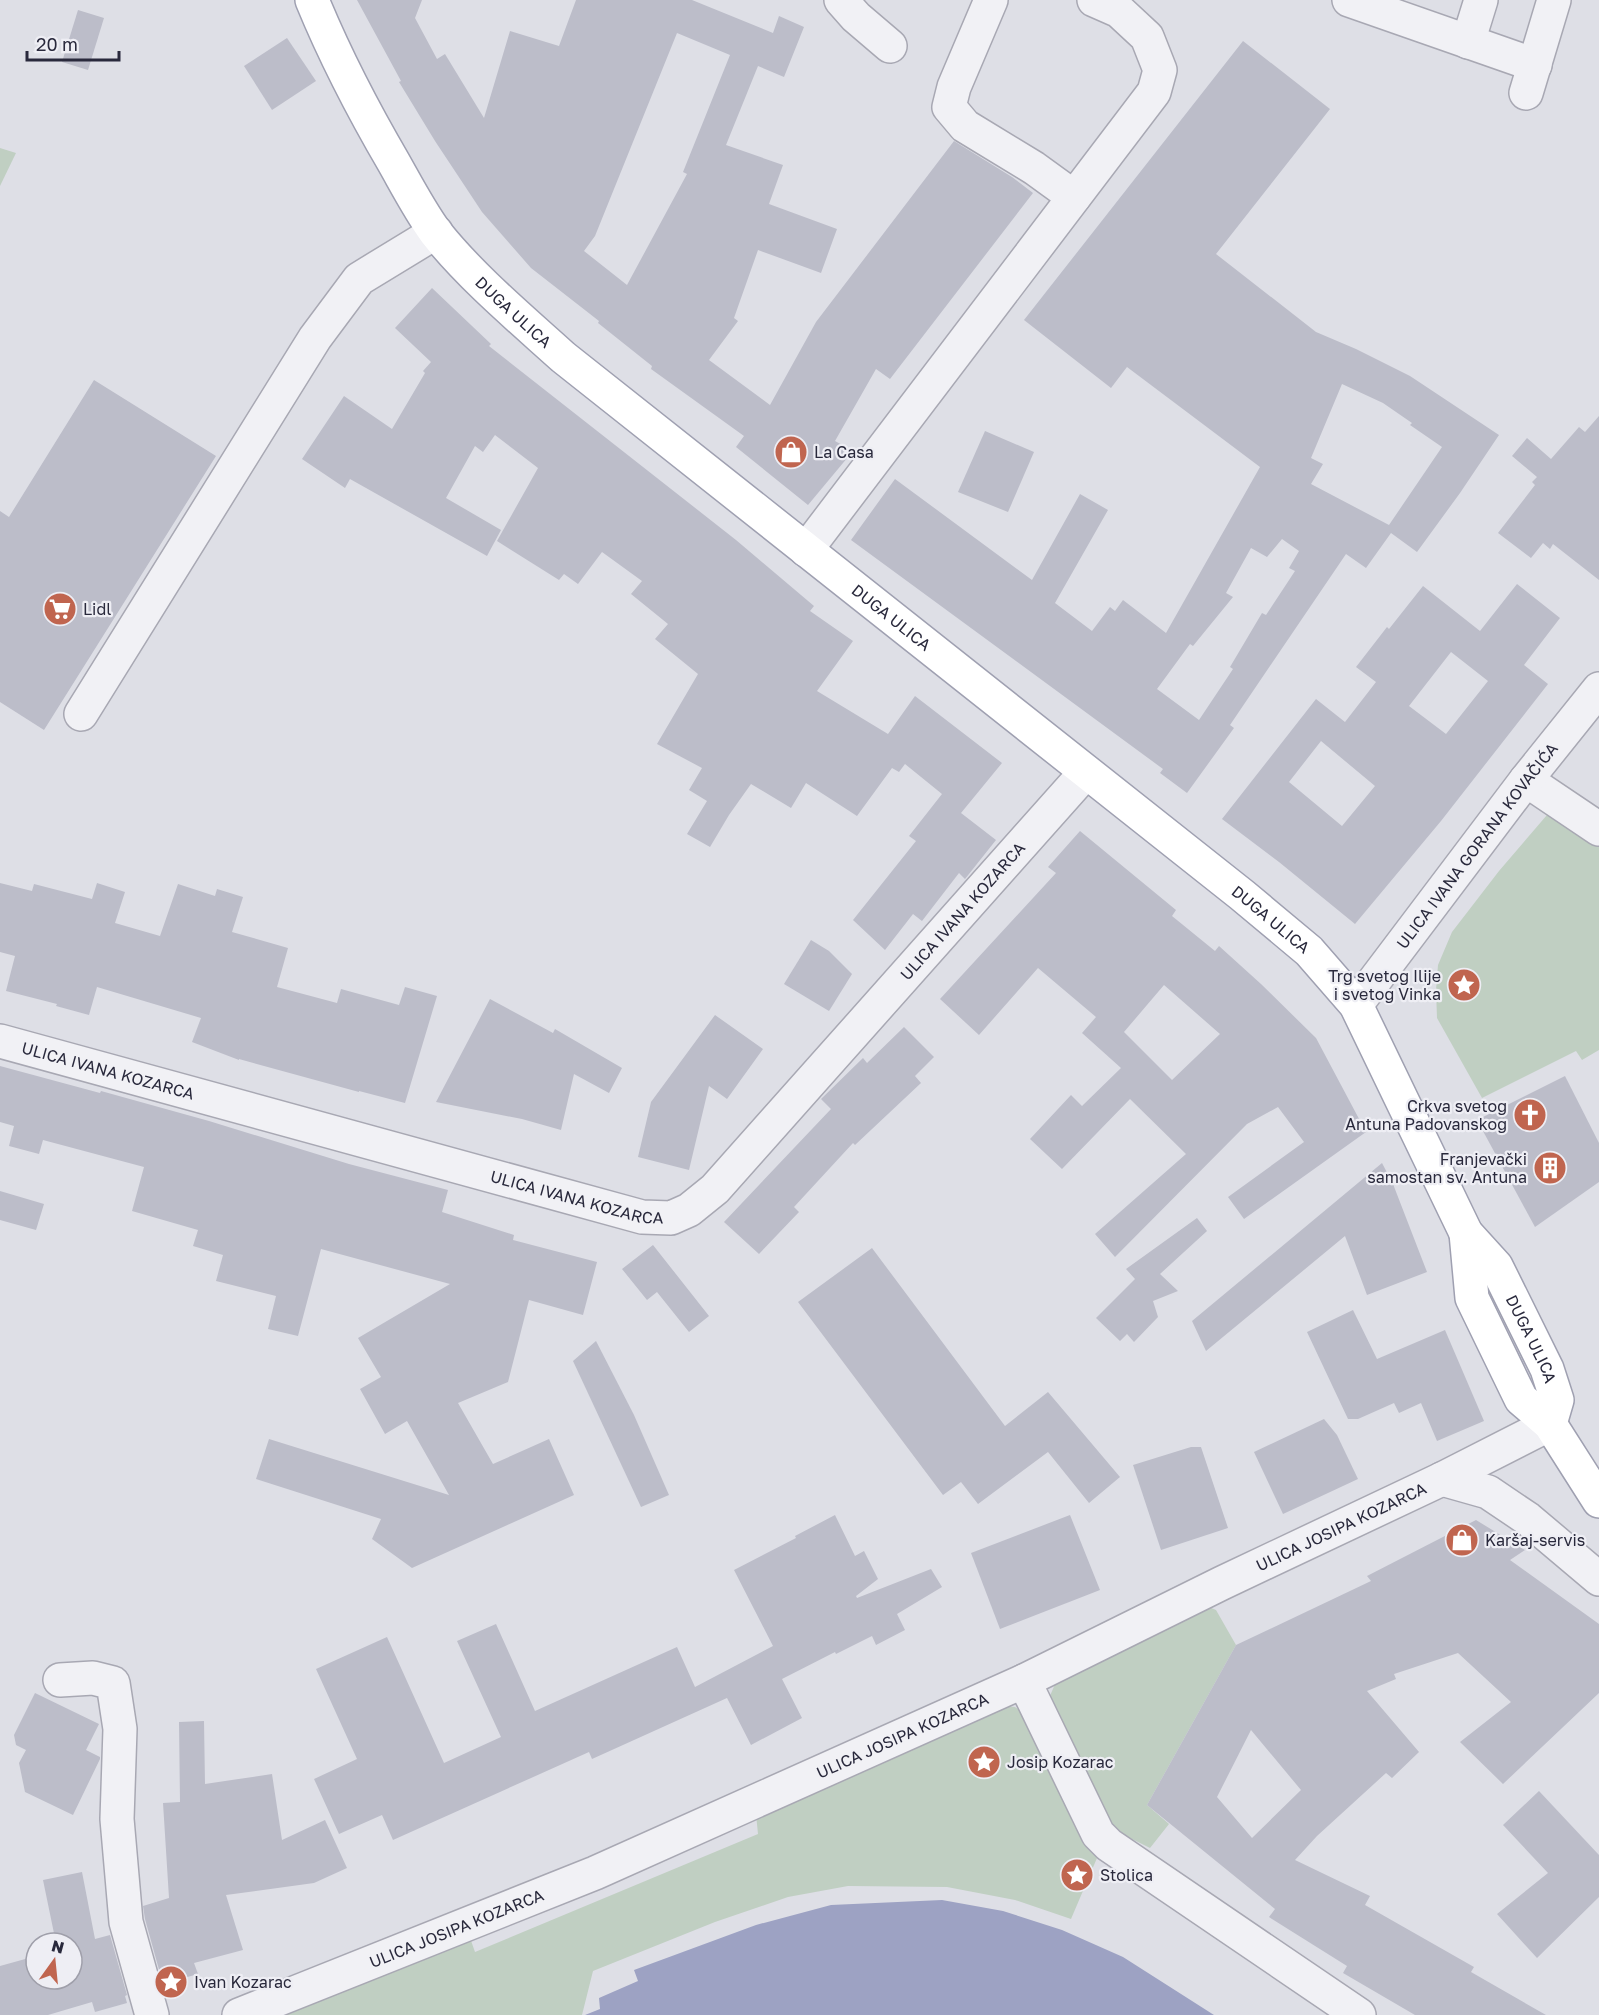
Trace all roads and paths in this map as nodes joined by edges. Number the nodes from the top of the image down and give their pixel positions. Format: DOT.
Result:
graph roads {
  1 [pos="312,0"];
  2 [pos="991,0"];
  3 [pos="1094,0"];
  4 [pos="1349,0"];
  5 [pos="1482,0"];
  6 [pos="1554,0"];
  7 [pos="855,6"];
  8 [pos="1468,42"];
  9 [pos="890,46"];
  10 [pos="1074,197"];
  11 [pos="436,232"];
  12 [pos="806,550"];
  13 [pos="1599,688"];
  14 [pos="81,714"];
  15 [pos="1086,772"];
  16 [pos="1526,780"];
  17 [pos="1599,829"];
  18 [pos="1356,1005"];
  19 [pos="0,1041"];
  20 [pos="1550,1424"];
  21 [pos="1442,1479"];
  22 [pos="1599,1501"];
  23 [pos="1599,1579"];
  24 [pos="60,1680"];
  25 [pos="1024,1681"];
  26 [pos="152,2015"];
  27 [pos="239,2015"];
  28 [pos="1359,2015"];
  1 -- 11 [label="main road, DUGA ULICA"];
  2 -- 10 [label="street"];
  3 -- 10 [label="street"];
  4 -- 8 [label="street"];
  5 -- 8 [label="street"];
  6 -- 8 [label="street"];
  7 -- 9 [label="street"];
  10 -- 12 [label="street"];
  11 -- 12 [label="main road, DUGA ULICA"];
  11 -- 14 [label="street"];
  12 -- 15 [label="main road, DUGA ULICA"];
  13 -- 16 [label="street, ULICA IVANA GORANA KOVAČIĆA"];
  15 -- 18 [label="main road, DUGA ULICA"];
  15 -- 19 [label="street, ULICA IVANA KOZARCA"];
  16 -- 17 [label="street"];
  16 -- 18 [label="street, ULICA IVANA GORANA KOVAČIĆA"];
  18 -- 20 [label="main road, DUGA ULICA"];
  20 -- 21 [label="street, ULICA JOSIPA KOZARCA"];
  20 -- 22 [label="main road, DUGA ULICA"];
  21 -- 23 [label="street"];
  21 -- 25 [label="street, ULICA JOSIPA KOZARCA"];
  24 -- 26 [label="street"];
  25 -- 27 [label="street, ULICA JOSIPA KOZARCA"];
  25 -- 28 [label="street"];
}
